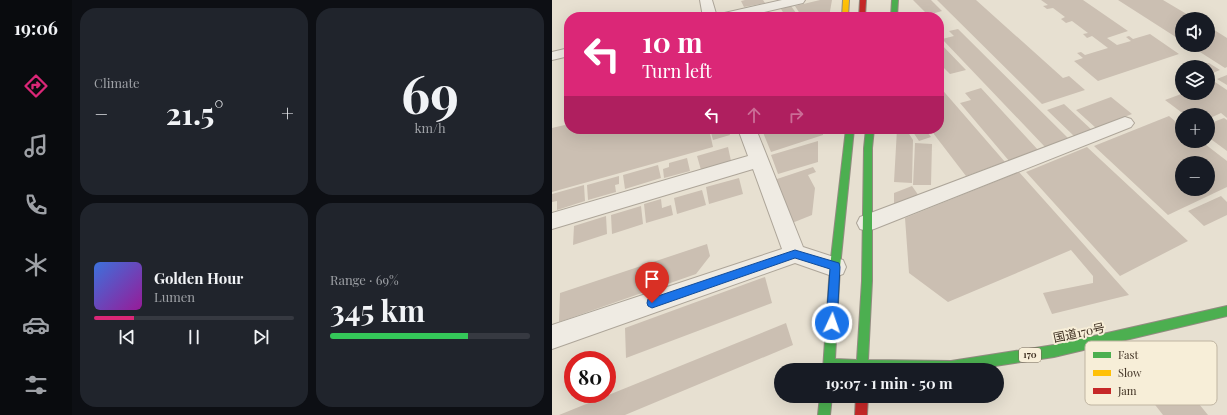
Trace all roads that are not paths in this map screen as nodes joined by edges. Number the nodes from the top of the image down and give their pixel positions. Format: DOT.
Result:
graph roads {
  1 [pos="706,0"];
  2 [pos="798,0"];
  3 [pos="846,0"];
  4 [pos="863,0"];
  5 [pos="895,0"];
  6 [pos="709,12"];
  7 [pos="746,12"];
  8 [pos="845,12"];
  9 [pos="862,12"];
  10 [pos="894,12"];
  11 [pos="564,53"];
  12 [pos="552,56"];
  13 [pos="1125,123"];
  14 [pos="749,134"];
  15 [pos="847,134"];
  16 [pos="849,134"];
  17 [pos="870,134"];
  18 [pos="848,147"];
  19 [pos="759,160"];
  20 [pos="552,221"];
  21 [pos="868,223"];
  22 [pos="795,254"];
  23 [pos="835,267"];
  24 [pos="1227,311"];
  25 [pos="552,337"];
  26 [pos="1097,341"];
  27 [pos="1085,344"];
  28 [pos="829,363"];
  29 [pos="862,363"];
  30 [pos="977,363"];
  31 [pos="825,403"];
  32 [pos="862,403"];
  33 [pos="824,415"];
  34 [pos="861,415"];
  1 -- 6 [label="street"];
  2 -- 7 [label="street"];
  3 -- 8 [label="highway"];
  4 -- 9 [label="highway"];
  5 -- 10 [label="highway"];
  11 -- 12 [label="street"];
  13 -- 21 [label="street"];
  14 -- 19 [label="street"];
  15 -- 18 [label="highway, 170"];
  16 -- 18 [label="highway, 国道170号 / 170"];
  17 -- 21 [label="highway"];
  18 -- 23 [label="highway, 国道170号 / 170"];
  19 -- 20 [label="street"];
  19 -- 22 [label="street"];
  21 -- 29 [label="highway"];
  22 -- 23 [label="street"];
  22 -- 25 [label="street"];
  23 -- 28 [label="highway, 国道170号 / 170"];
  24 -- 26 [label="highway, 国道170号 / 170"];
  27 -- 30 [label="highway, 国道170号 / 170"];
  31 -- 33 [label="highway"];
  32 -- 34 [label="highway"];
}
